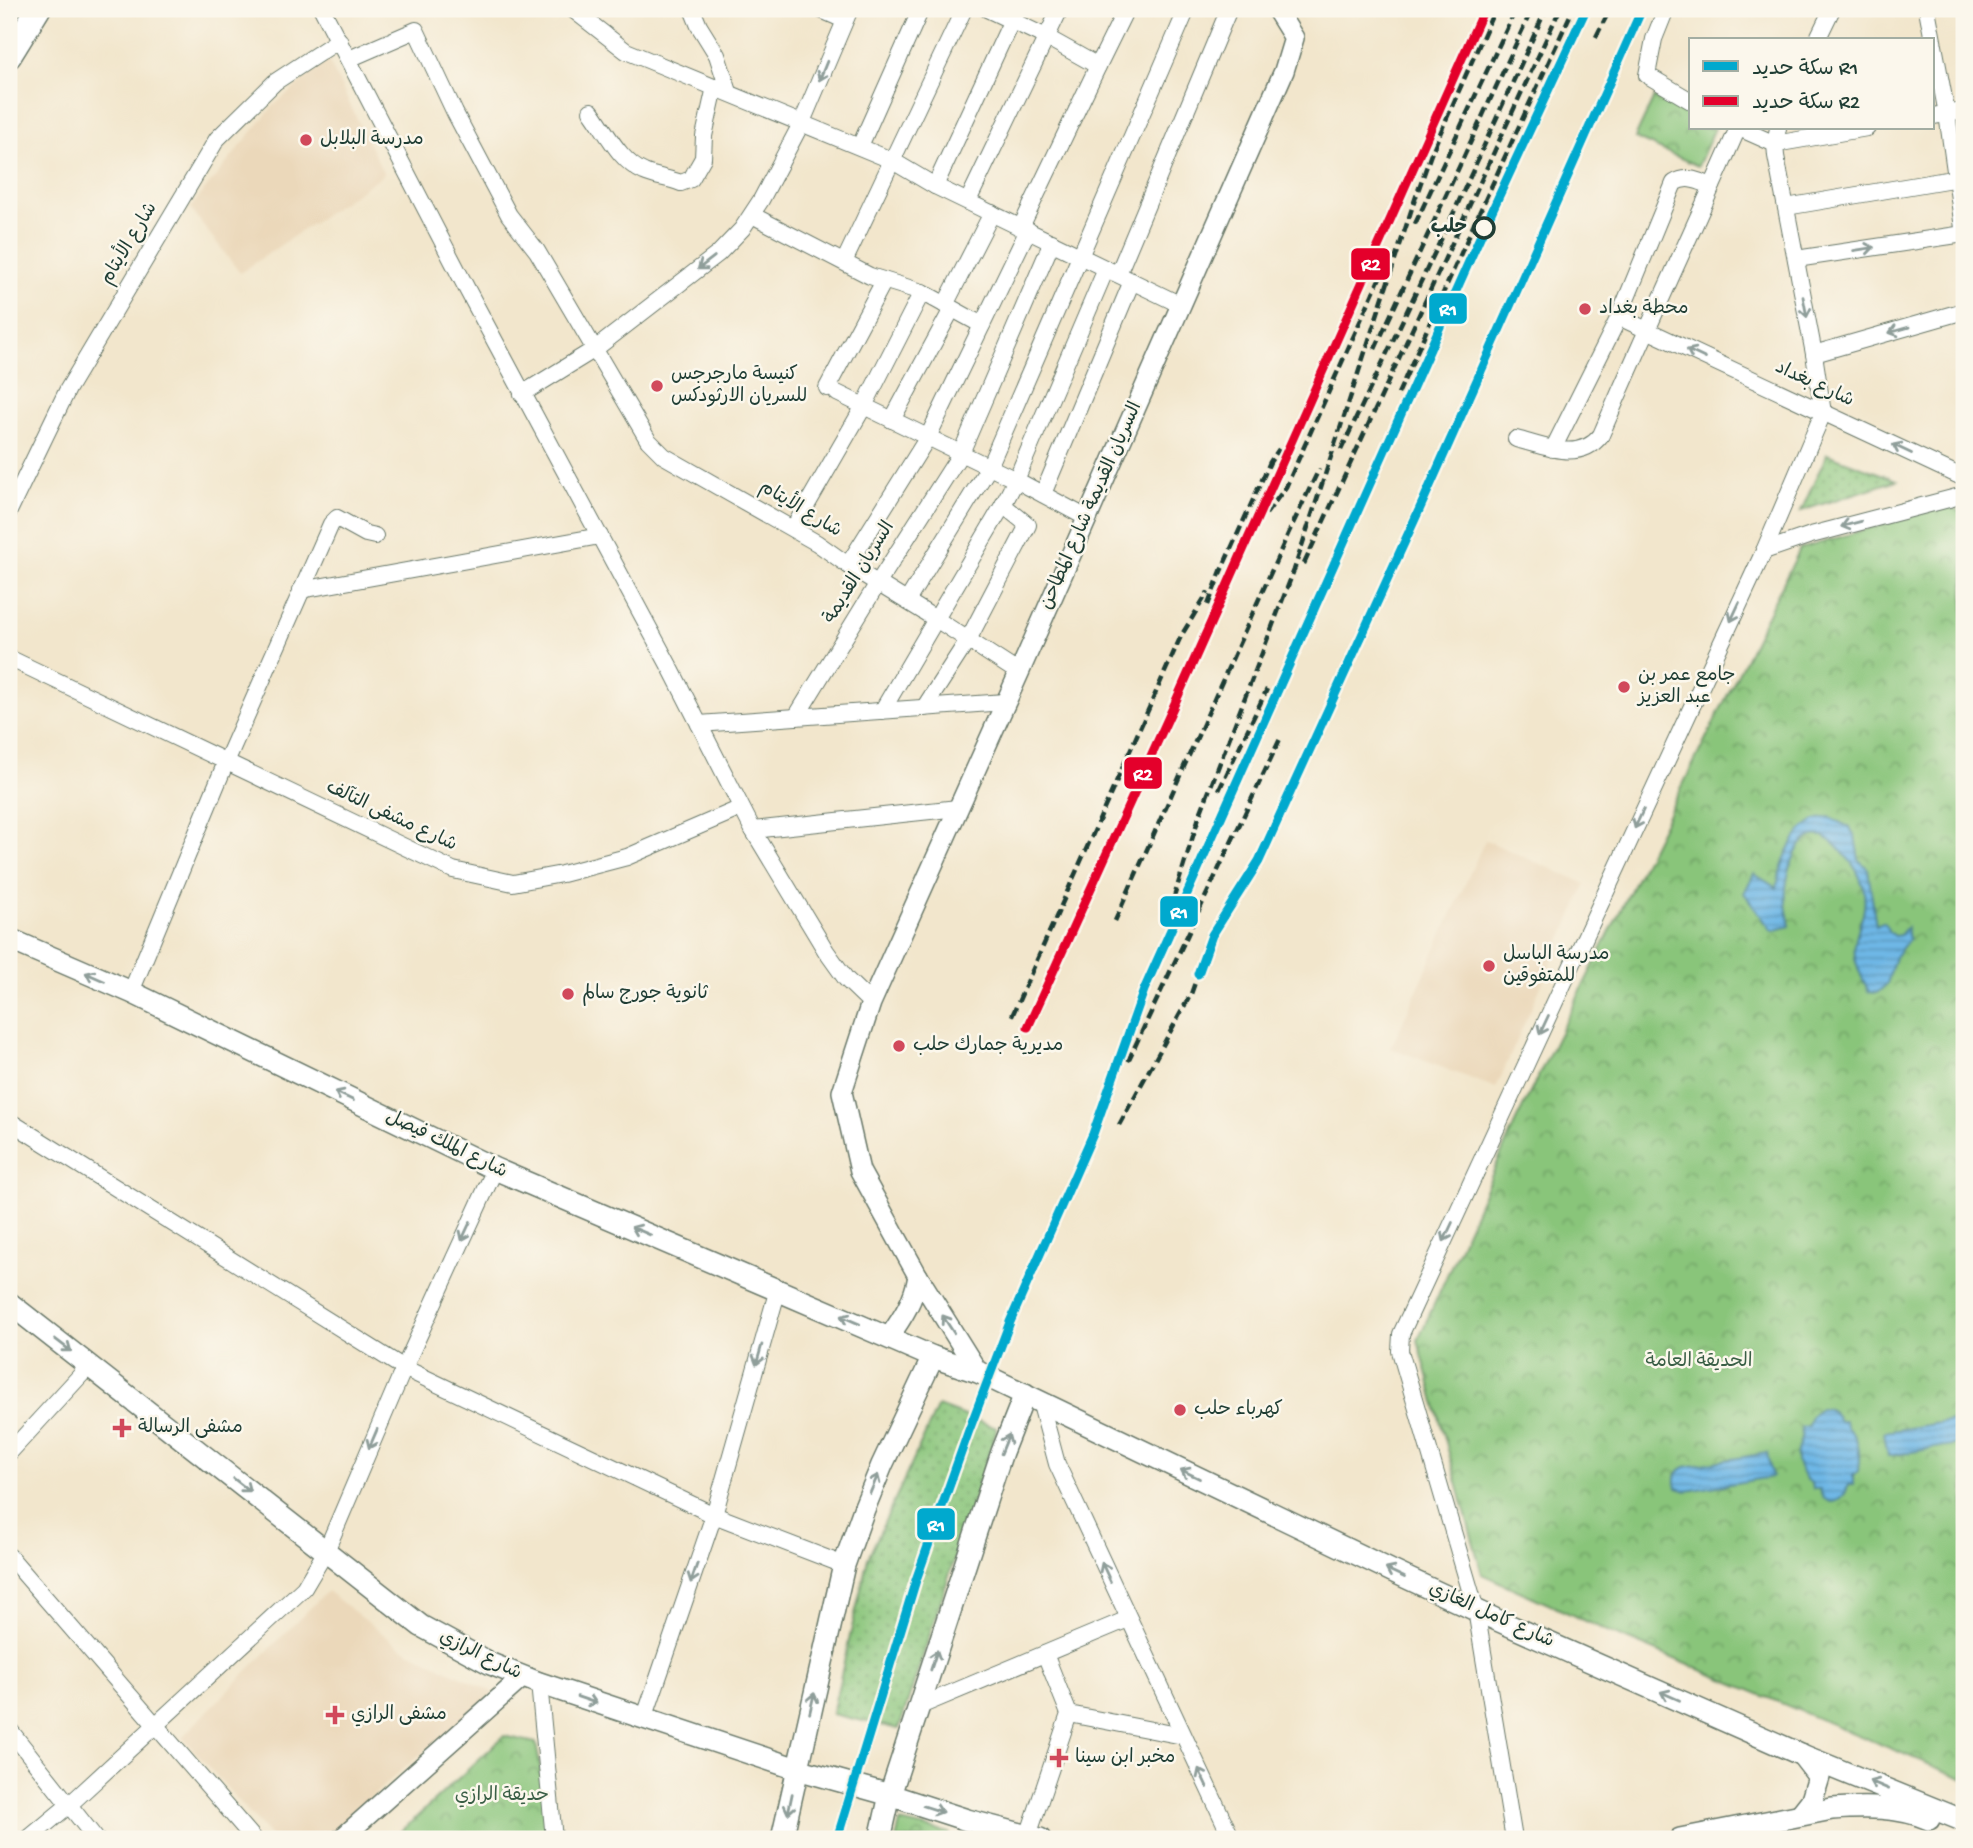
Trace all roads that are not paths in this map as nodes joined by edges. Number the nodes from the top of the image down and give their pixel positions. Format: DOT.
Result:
graph roads {
  1 [pos="38,9"];
  2 [pos="322,9"];
  3 [pos="572,9"];
  4 [pos="692,9"];
  5 [pos="818,9"];
  6 [pos="922,9"];
  7 [pos="964,9"];
  8 [pos="987,9"];
  9 [pos="1060,9"];
  10 [pos="1126,9"];
  11 [pos="1187,9"];
  12 [pos="1228,9"];
  13 [pos="1276,9"];
  14 [pos="1666,9"];
  15 [pos="1832,9"];
  16 [pos="1927,9"];
  17 [pos="847,14"];
  18 [pos="1014,15"];
  19 [pos="1046,37"];
  20 [pos="1818,38"];
  21 [pos="1931,38"];
  22 [pos="339,40"];
  23 [pos="9,55"];
  24 [pos="349,60"];
  25 [pos="1098,66"];
  26 [pos="1934,66"];
  27 [pos="722,89"];
  28 [pos="1689,100"];
  29 [pos="591,111"];
  30 [pos="1964,111"];
  31 [pos="1940,115"];
  32 [pos="802,122"];
  33 [pos="1737,130"];
  34 [pos="1748,130"];
  35 [pos="1844,130"];
  36 [pos="1777,136"];
  37 [pos="860,146"];
  38 [pos="891,160"];
  39 [pos="1960,178"];
  40 [pos="935,186"];
  41 [pos="1712,186"];
  42 [pos="968,201"];
  43 [pos="1786,207"];
  44 [pos="992,213"];
  45 [pos="752,215"];
  46 [pos="1025,229"];
  47 [pos="1964,234"];
  48 [pos="1052,242"];
  49 [pos="1079,257"];
  50 [pos="1796,259"];
  51 [pos="844,262"];
  52 [pos="1118,275"];
  53 [pos="884,281"];
  54 [pos="922,292"];
  55 [pos="1181,305"];
  56 [pos="948,307"];
  57 [pos="1964,312"];
  58 [pos="1619,317"];
  59 [pos="982,325"];
  60 [pos="1646,331"];
  61 [pos="595,349"];
  62 [pos="1814,354"];
  63 [pos="522,394"];
  64 [pos="864,406"];
  65 [pos="1823,413"];
  66 [pos="892,420"];
  67 [pos="928,437"];
  68 [pos="1516,439"];
  69 [pos="1553,449"];
  70 [pos="961,453"];
  71 [pos="989,467"];
  72 [pos="1964,478"];
  73 [pos="1016,480"];
  74 [pos="1043,494"];
  75 [pos="1964,495"];
  76 [pos="1003,505"];
  77 [pos="9,511"];
  78 [pos="1087,518"];
  79 [pos="793,529"];
  80 [pos="375,536"];
  81 [pos="600,536"];
  82 [pos="1764,551"];
  83 [pos="848,565"];
  84 [pos="878,583"];
  85 [pos="302,590"];
  86 [pos="907,601"];
  87 [pos="936,619"];
  88 [pos="968,640"];
  89 [pos="9,658"];
  90 [pos="1019,673"];
  91 [pos="1005,702"];
  92 [pos="924,708"];
  93 [pos="881,711"];
  94 [pos="796,717"];
  95 [pos="699,724"];
  96 [pos="226,762"];
  97 [pos="741,808"];
  98 [pos="958,808"];
  99 [pos="754,830"];
  100 [pos="9,939"];
  101 [pos="131,992"];
  102 [pos="871,1003"];
  103 [pos="9,1121"];
  104 [pos="495,1169"];
  105 [pos="918,1276"];
  106 [pos="778,1289"];
  107 [pos="9,1304"];
  108 [pos="889,1336"];
  109 [pos="933,1357"];
  110 [pos="90,1365"];
  111 [pos="404,1368"];
  112 [pos="978,1372"];
  113 [pos="1032,1398"];
  114 [pos="9,1452"];
  115 [pos="714,1516"];
  116 [pos="326,1551"];
  117 [pos="9,1556"];
  118 [pos="844,1565"];
  119 [pos="1476,1610"];
  120 [pos="1128,1619"];
  121 [pos="1045,1654"];
  122 [pos="531,1680"];
  123 [pos="920,1706"];
  124 [pos="1069,1714"];
  125 [pos="644,1719"];
  126 [pos="154,1726"];
  127 [pos="9,1729"];
  128 [pos="1183,1735"];
  129 [pos="1802,1755"];
  130 [pos="797,1769"];
  131 [pos="890,1795"];
  132 [pos="69,1805"];
  133 [pos="1801,1814"];
  134 [pos="1964,1821"];
  135 [pos="965,1830"];
  136 [pos="1964,1835"];
  137 [pos="1034,1838"];
  138 [pos="28,1839"];
  139 [pos="96,1839"];
  140 [pos="254,1839"];
  141 [pos="341,1839"];
  142 [pos="554,1839"];
  143 [pos="782,1839"];
  144 [pos="880,1839"];
  145 [pos="1232,1839"];
  146 [pos="1514,1839"];
  147 [pos="1680,1839"];
  1 -- 23 [label="main road"];
  2 -- 22 [label="street"];
  3 -- 27 [label="street"];
  4 -- 27 [label="street"];
  5 -- 17 [label="street"];
  6 -- 37 [label="street"];
  7 -- 38 [label="street"];
  8 -- 18 [label="street"];
  9 -- 19 [label="street"];
  10 -- 25 [label="street"];
  11 -- 49 [label="street"];
  12 -- 52 [label="street"];
  13 -- 55 [label="street, السريان القديمة شارع المطاحن"];
  14 -- 28 [label="street"];
  15 -- 20 [label="street"];
  16 -- 21 [label="street"];
  17 -- 32 [label="street, one-way"];
  18 -- 19 [label="street"];
  18 -- 40 [label="street"];
  19 -- 25 [label="street"];
  19 -- 42 [label="street"];
  22 -- 24 [label="street"];
  22 -- 77 [label="street, شارع الأيتام"];
  24 -- 61 [label="street, شارع الأيتام"];
  24 -- 63 [label="street"];
  25 -- 46 [label="street, السريان القديمة"];
  26 -- 31 [label="street"];
  27 -- 29 [label="street"];
  27 -- 32 [label="street"];
  30 -- 31 [label="street"];
  31 -- 39 [label="street"];
  32 -- 37 [label="street"];
  32 -- 45 [label="street"];
  33 -- 41 [label="street"];
  34 -- 36 [label="street"];
  35 -- 36 [label="street"];
  36 -- 43 [label="street"];
  37 -- 38 [label="street"];
  38 -- 40 [label="street"];
  38 -- 51 [label="street"];
  39 -- 43 [label="street"];
  39 -- 47 [label="street"];
  40 -- 42 [label="street"];
  41 -- 58 [label="street"];
  41 -- 60 [label="street"];
  42 -- 44 [label="street"];
  43 -- 50 [label="street"];
  44 -- 46 [label="street"];
  44 -- 56 [label="street"];
  45 -- 51 [label="street"];
  45 -- 61 [label="street, one-way"];
  46 -- 48 [label="street"];
  46 -- 59 [label="street, السريان القديمة"];
  50 -- 47 [label="street, one-way"];
  48 -- 49 [label="street"];
  48 -- 70 [label="street, السريان القديمة"];
  49 -- 52 [label="street"];
  49 -- 71 [label="street"];
  50 -- 62 [label="street, one-way"];
  51 -- 53 [label="street"];
  52 -- 55 [label="street"];
  52 -- 73 [label="street"];
  52 -- 74 [label="street"];
  53 -- 54 [label="street"];
  53 -- 64 [label="street"];
  54 -- 56 [label="street"];
  54 -- 64 [label="street"];
  55 -- 78 [label="street, السريان القديمة شارع المطاحن"];
  56 -- 59 [label="street"];
  56 -- 66 [label="street"];
  57 -- 62 [label="street, one-way"];
  58 -- 60 [label="street, شارع بغداد"];
  58 -- 69 [label="street"];
  59 -- 67 [label="street, السريان القديمة"];
  65 -- 60 [label="street, شارع بغداد, one-way"];
  60 -- 69 [label="street"];
  61 -- 63 [label="street"];
  61 -- 79 [label="street, شارع الأيتام"];
  62 -- 65 [label="street"];
  63 -- 81 [label="street"];
  64 -- 66 [label="street"];
  64 -- 79 [label="street"];
  72 -- 65 [label="street, شارع بغداد, one-way"];
  65 -- 82 [label="street"];
  66 -- 67 [label="street"];
  67 -- 70 [label="street"];
  67 -- 83 [label="street, السريان القديمة"];
  68 -- 69 [label="street"];
  70 -- 71 [label="street"];
  70 -- 84 [label="street, السريان القديمة"];
  71 -- 73 [label="street"];
  71 -- 86 [label="street"];
  73 -- 74 [label="street"];
  73 -- 76 [label="street"];
  74 -- 78 [label="street"];
  75 -- 82 [label="street, one-way"];
  76 -- 87 [label="street"];
  76 -- 88 [label="street"];
  78 -- 90 [label="street, السريان القديمة شارع المطاحن"];
  79 -- 83 [label="street, شارع الأيتام"];
  80 -- 85 [label="street"];
  81 -- 85 [label="street"];
  81 -- 95 [label="street"];
  82 -- 119 [label="street, one-way"];
  83 -- 84 [label="street, شارع الأيتام"];
  84 -- 86 [label="street, شارع الأيتام"];
  84 -- 94 [label="street, السريان القديمة"];
  85 -- 96 [label="street"];
  86 -- 87 [label="street, شارع الأيتام"];
  87 -- 88 [label="street, شارع الأيتام"];
  87 -- 93 [label="street"];
  88 -- 90 [label="street, شارع الأيتام"];
  88 -- 92 [label="street"];
  89 -- 96 [label="street, شارع مشفى التآلف"];
  90 -- 91 [label="street, السريان القديمة شارع المطاحن"];
  91 -- 92 [label="street"];
  91 -- 98 [label="street, السريان القديمة شارع المطاحن"];
  92 -- 93 [label="street"];
  93 -- 94 [label="street"];
  94 -- 95 [label="street"];
  95 -- 97 [label="street"];
  96 -- 97 [label="street, شارع مشفى التآلف"];
  96 -- 101 [label="street"];
  97 -- 99 [label="street"];
  98 -- 99 [label="street"];
  98 -- 102 [label="street, السريان القديمة شارع المطاحن"];
  99 -- 102 [label="street"];
  101 -- 100 [label="main road, شارع الملك فيصل, one-way"];
  104 -- 101 [label="main road, شارع الملك فيصل, one-way"];
  102 -- 105 [label="street, السريان القديمة شارع المطاحن"];
  103 -- 111 [label="street"];
  106 -- 104 [label="main road, شارع الملك فيصل, one-way"];
  104 -- 111 [label="street, one-way"];
  105 -- 108 [label="street"];
  112 -- 105 [label="street, one-way"];
  108 -- 106 [label="main road, شارع الملك فيصل, one-way"];
  106 -- 115 [label="street, one-way"];
  107 -- 110 [label="main road, شارع الرازي, one-way"];
  108 -- 109 [label="main road, شارع الملك فيصل"];
  109 -- 112 [label="main road, شارع الملك فيصل"];
  118 -- 109 [label="main road, one-way"];
  110 -- 114 [label="street"];
  110 -- 116 [label="main road, شارع الرازي, one-way"];
  111 -- 115 [label="street"];
  111 -- 116 [label="street, one-way"];
  112 -- 113 [label="main road, شارع الملك فيصل"];
  119 -- 113 [label="main road, شارع كامل الغازي, one-way"];
  120 -- 113 [label="street, one-way"];
  123 -- 113 [label="main road, one-way"];
  115 -- 118 [label="street"];
  115 -- 125 [label="street, one-way"];
  116 -- 122 [label="main road, شارع الرازي"];
  116 -- 126 [label="street"];
  117 -- 126 [label="street"];
  130 -- 118 [label="main road, one-way"];
  129 -- 119 [label="main road, شارع كامل الغازي, one-way"];
  119 -- 146 [label="street"];
  120 -- 121 [label="street"];
  120 -- 128 [label="street"];
  121 -- 123 [label="street"];
  121 -- 124 [label="street"];
  122 -- 125 [label="main road, شارع الرازي, one-way"];
  122 -- 141 [label="street"];
  122 -- 142 [label="street"];
  123 -- 131 [label="main road"];
  124 -- 128 [label="street"];
  124 -- 137 [label="street"];
  125 -- 130 [label="main road, شارع الرازي"];
  126 -- 132 [label="street"];
  126 -- 140 [label="street"];
  127 -- 132 [label="street"];
  145 -- 128 [label="street, one-way"];
  129 -- 133 [label="main road"];
  134 -- 129 [label="main road, شارع كامل الغازي, one-way"];
  130 -- 131 [label="main road, شارع الرازي"];
  130 -- 143 [label="main road, one-way"];
  131 -- 135 [label="main road, شارع الرازي, one-way"];
  131 -- 144 [label="main road"];
  132 -- 138 [label="street"];
  132 -- 139 [label="street"];
  133 -- 136 [label="main road"];
  133 -- 147 [label="main road"];
  135 -- 137 [label="main road, شارع الرازي"];
}
